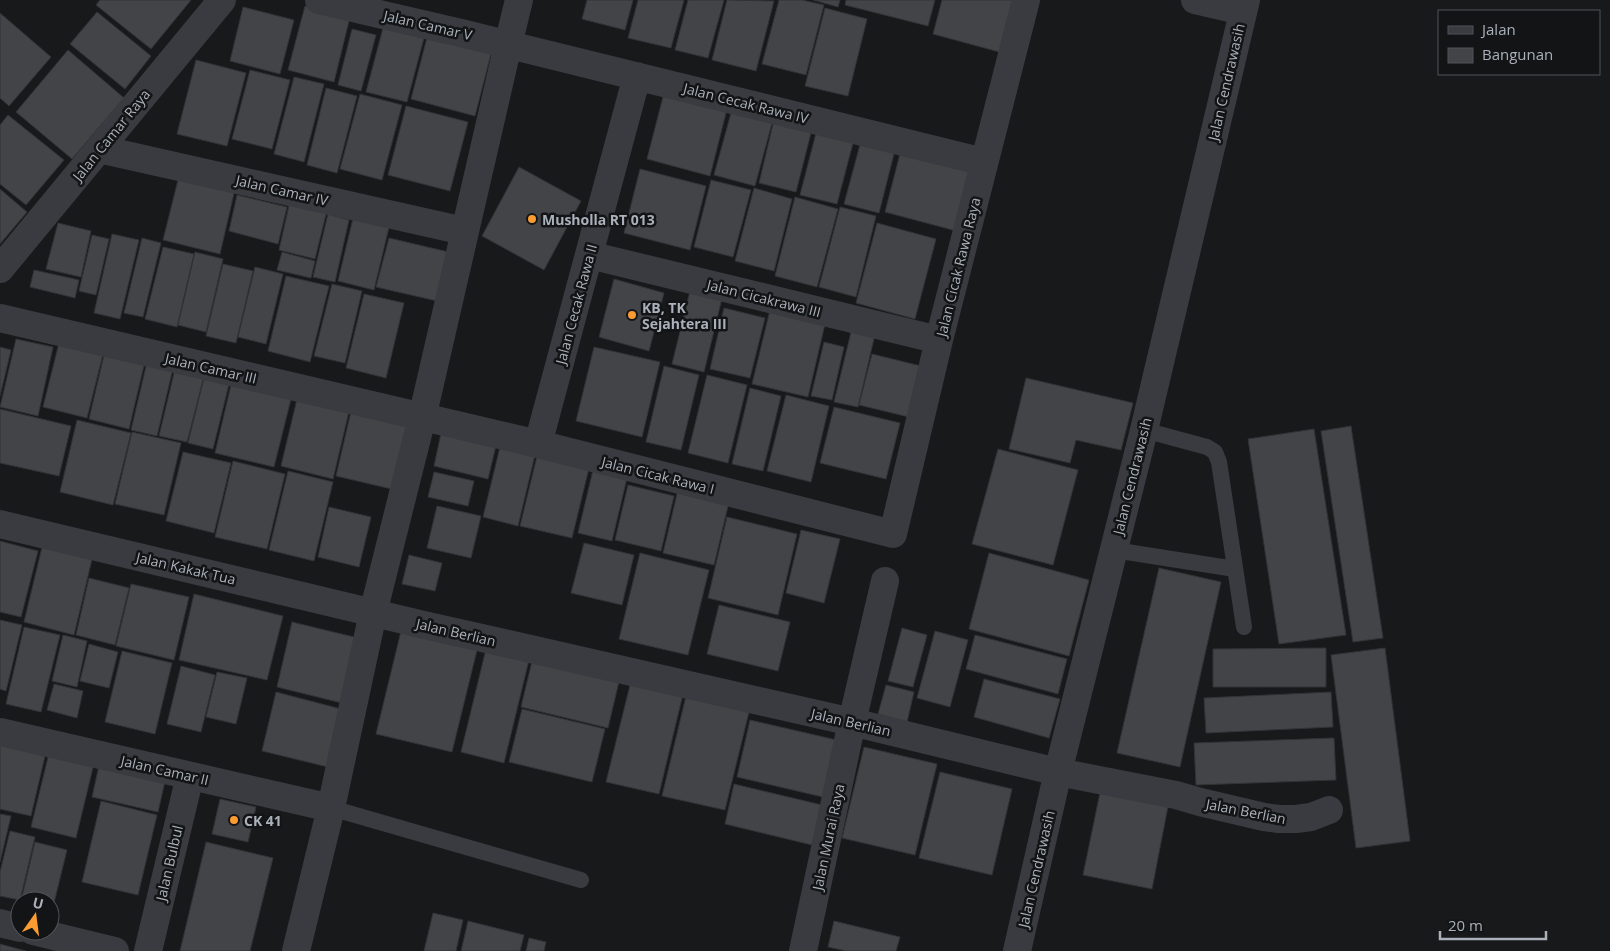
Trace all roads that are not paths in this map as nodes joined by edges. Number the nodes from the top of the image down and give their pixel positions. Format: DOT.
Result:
graph roads {
  1 [pos="222,0"];
  2 [pos="319,0"];
  3 [pos="519,0"];
  4 [pos="1026,0"];
  5 [pos="1195,0"];
  6 [pos="1245,6"];
  7 [pos="508,45"];
  8 [pos="637,76"];
  9 [pos="99,149"];
  10 [pos="984,162"];
  11 [pos="464,231"];
  12 [pos="589,255"];
  13 [pos="0,270"];
  14 [pos="0,318"];
  15 [pos="939,340"];
  16 [pos="422,418"];
  17 [pos="1144,430"];
  18 [pos="538,444"];
  19 [pos="0,524"];
  20 [pos="893,534"];
  21 [pos="1114,550"];
  22 [pos="1235,569"];
  23 [pos="885,581"];
  24 [pos="373,613"];
  25 [pos="1244,627"];
  26 [pos="852,722"];
  27 [pos="0,732"];
  28 [pos="1058,772"];
  29 [pos="190,776"];
  30 [pos="331,808"];
  31 [pos="1329,810"];
  32 [pos="581,880"];
  33 [pos="60,938"];
  34 [pos="115,951"];
  35 [pos="148,951"];
  36 [pos="296,951"];
  37 [pos="803,951"];
  38 [pos="1017,951"];
  1 -- 9 [label="street, Jalan Camar Raya"];
  2 -- 7 [label="street, Jalan Camar V"];
  3 -- 7 [label="street"];
  4 -- 10 [label="street, Jalan Cicak Rawa Raya"];
  5 -- 6 [label="street"];
  6 -- 17 [label="street, Jalan Cendrawasih"];
  7 -- 8 [label="street, Jalan Cecak Rawa IV"];
  7 -- 11 [label="street"];
  8 -- 10 [label="street, Jalan Cecak Rawa IV"];
  8 -- 12 [label="street, Jalan Cecak Rawa II"];
  9 -- 11 [label="street, Jalan Camar IV"];
  9 -- 13 [label="street, Jalan Camar Raya"];
  10 -- 15 [label="street, Jalan Cicak Rawa Raya"];
  11 -- 16 [label="street"];
  12 -- 15 [label="street, Jalan Cicakrawa III"];
  12 -- 18 [label="street, Jalan Cecak Rawa II"];
  14 -- 16 [label="street, Jalan Camar III"];
  15 -- 20 [label="street, Jalan Cicak Rawa Raya"];
  16 -- 18 [label="street, Jalan Cicak Rawa I"];
  16 -- 24 [label="street"];
  17 -- 21 [label="street, Jalan Cendrawasih"];
  17 -- 22 [label="lane"];
  18 -- 20 [label="street, Jalan Cicak Rawa I"];
  19 -- 24 [label="street, Jalan Kakak Tua"];
  21 -- 22 [label="lane"];
  21 -- 28 [label="street, Jalan Cendrawasih"];
  22 -- 25 [label="lane"];
  23 -- 26 [label="street"];
  24 -- 26 [label="street, Jalan Berlian"];
  24 -- 30 [label="street"];
  26 -- 28 [label="street, Jalan Berlian"];
  26 -- 37 [label="street, Jalan Murai Raya"];
  27 -- 29 [label="street, Jalan Camar II"];
  28 -- 31 [label="street, Jalan Berlian"];
  28 -- 38 [label="street, Jalan Cendrawasih"];
  29 -- 30 [label="street, Jalan Camar II"];
  29 -- 35 [label="street, Jalan Bulbul"];
  30 -- 32 [label="lane"];
  30 -- 36 [label="street"];
  33 -- 34 [label="street"];
}
